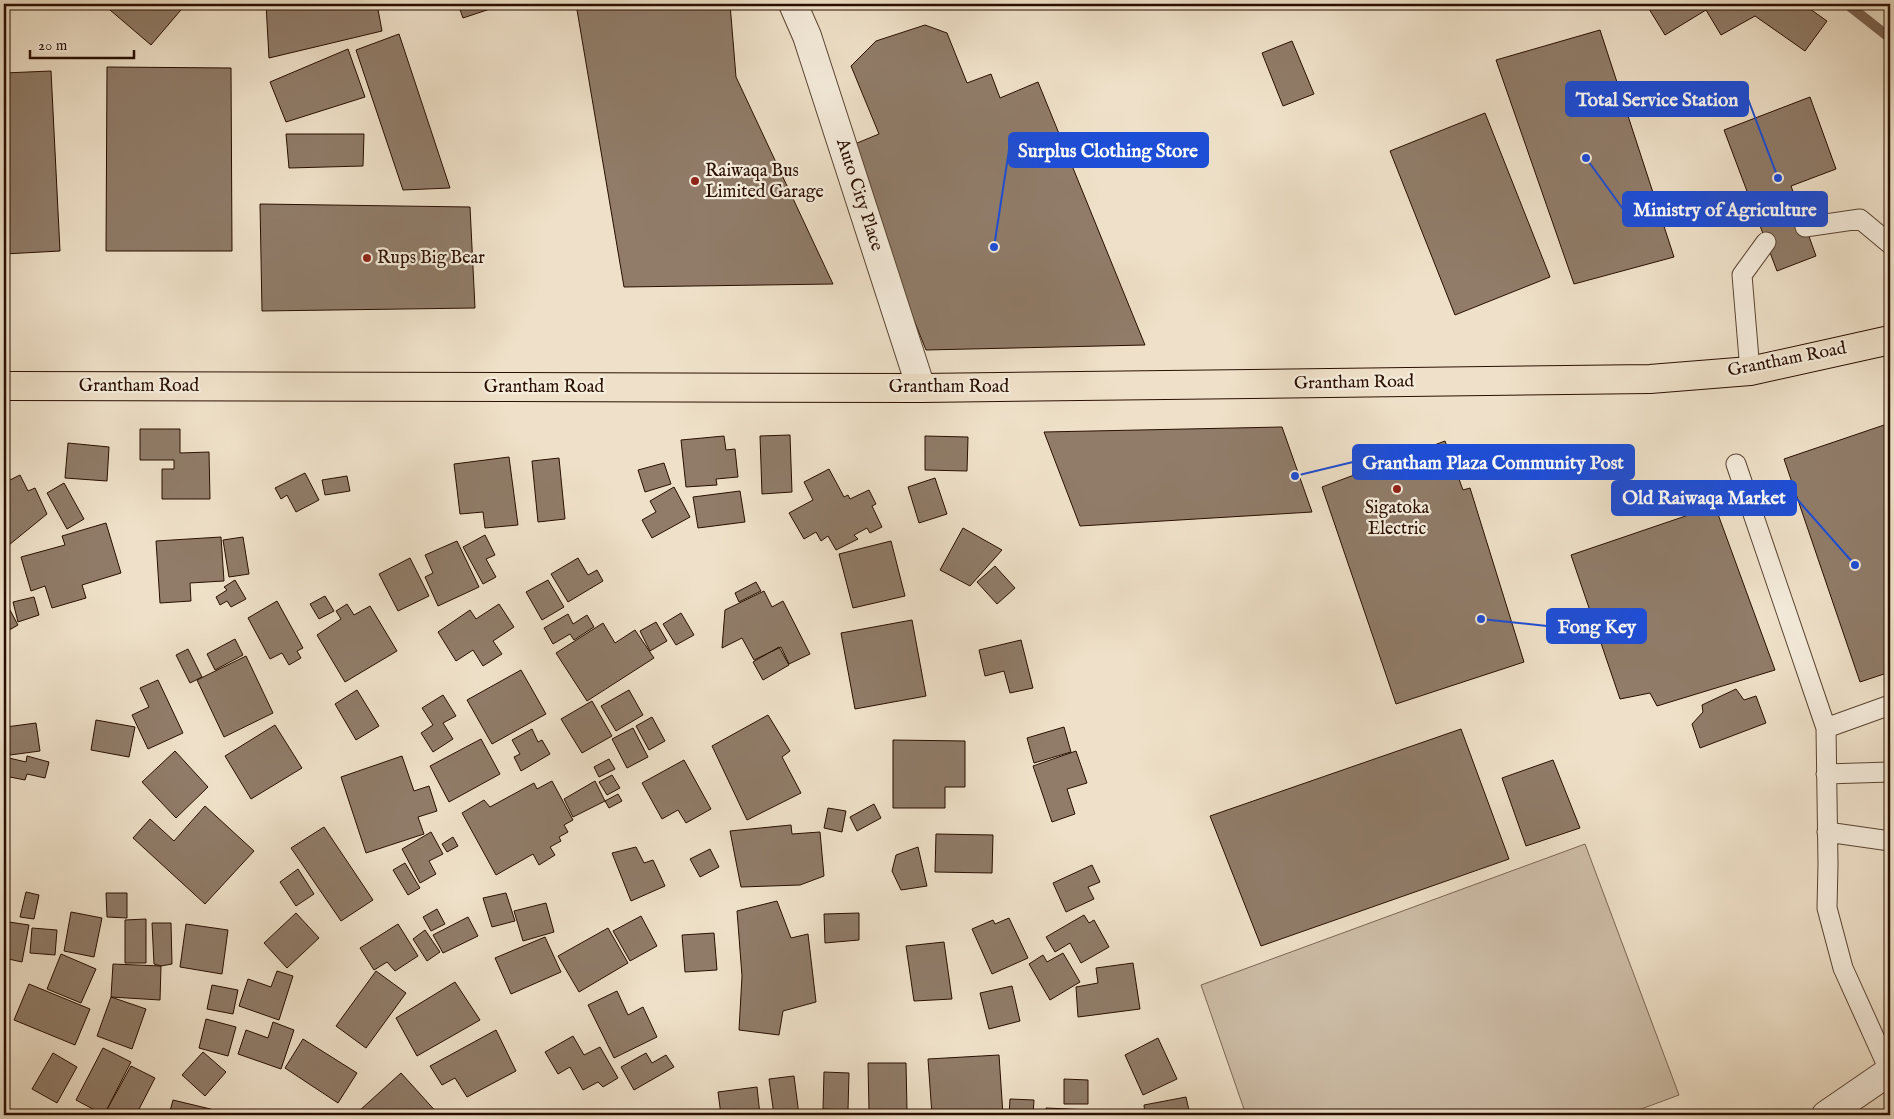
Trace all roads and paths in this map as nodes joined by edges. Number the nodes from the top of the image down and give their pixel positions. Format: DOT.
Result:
graph roads {
  1 [pos="793,4"];
  2 [pos="1805,227"];
  3 [pos="1766,242"];
  4 [pos="1890,244"];
  5 [pos="1890,340"];
  6 [pos="1750,371"];
  7 [pos="4,386"];
  8 [pos="921,388"];
  9 [pos="1736,464"];
  10 [pos="1890,705"];
  11 [pos="1826,728"];
  12 [pos="1890,772"];
  13 [pos="1826,774"];
  14 [pos="1827,832"];
  15 [pos="1890,841"];
  16 [pos="1890,1072"];
  17 [pos="1826,1115"];
  1 -- 8 [label="street, Auto City Place"];
  2 -- 4 [label="lane"];
  3 -- 6 [label="lane"];
  5 -- 6 [label="main road, Grantham Road"];
  6 -- 8 [label="main road, Grantham Road"];
  7 -- 8 [label="main road, Grantham Road"];
  9 -- 11 [label="lane"];
  10 -- 11 [label="lane"];
  11 -- 13 [label="lane"];
  12 -- 13 [label="lane"];
  13 -- 14 [label="lane"];
  14 -- 15 [label="lane"];
  14 -- 16 [label="lane"];
  16 -- 17 [label="street"];
}
